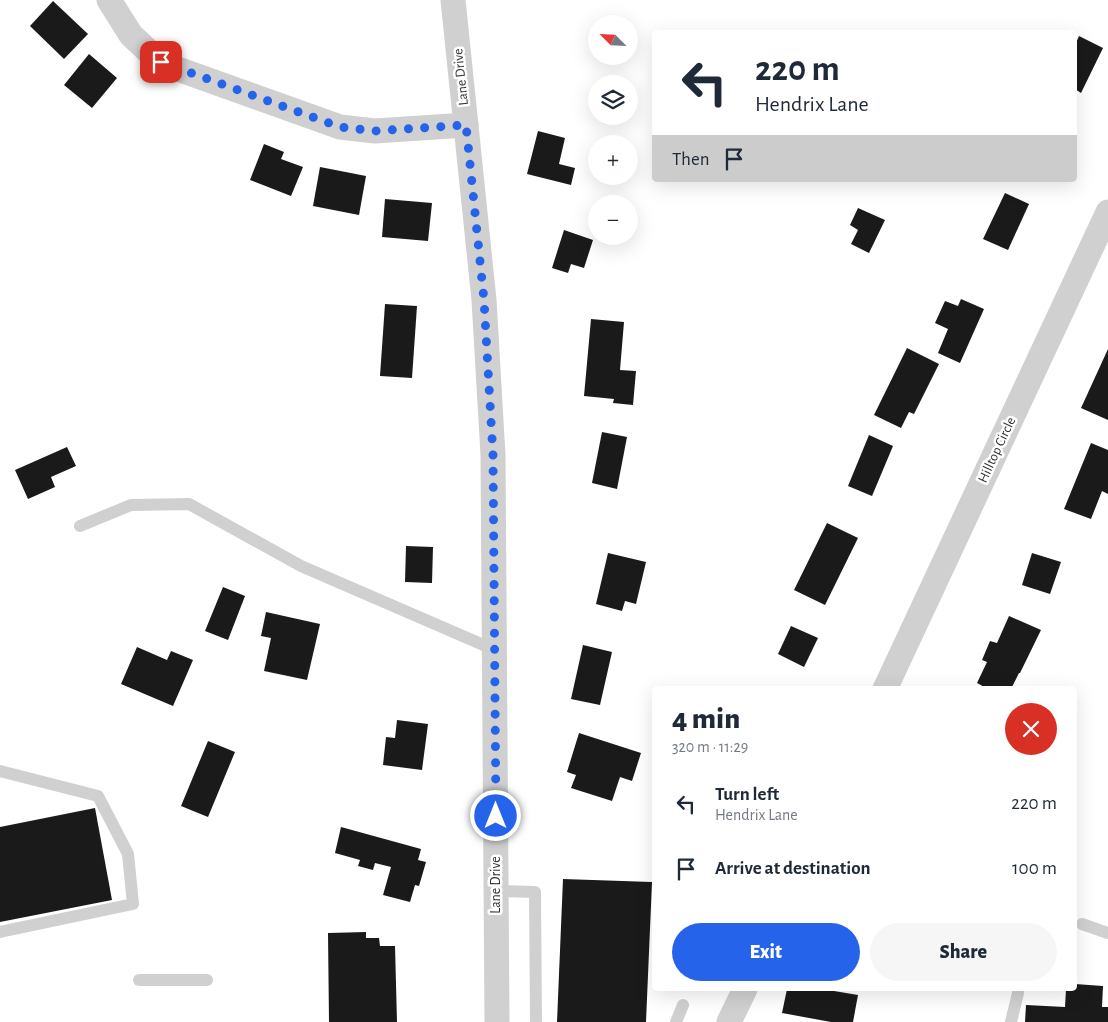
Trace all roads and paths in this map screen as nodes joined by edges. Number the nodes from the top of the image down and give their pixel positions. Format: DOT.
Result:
graph roads {
  1 [pos="109,0"];
  2 [pos="453,0"];
  3 [pos="466,125"];
  4 [pos="1108,212"];
  5 [pos="80,526"];
  6 [pos="495,650"];
  7 [pos="886,686"];
  8 [pos="0,771"];
  9 [pos="496,891"];
  10 [pos="1082,924"];
  11 [pos="0,932"];
  12 [pos="1108,933"];
  13 [pos="139,980"];
  14 [pos="207,980"];
  15 [pos="744,991"];
  16 [pos="1018,994"];
  17 [pos="683,1005"];
  18 [pos="497,1022"];
  19 [pos="536,1022"];
  20 [pos="676,1022"];
  21 [pos="729,1022"];
  22 [pos="1011,1022"];
  1 -- 3 [label="street"];
  2 -- 3 [label="street, Lane Drive"];
  3 -- 6 [label="street, Lane Drive"];
  4 -- 7 [label="street, Hilltop Circle"];
  5 -- 6 [label="lane"];
  6 -- 9 [label="street, Lane Drive"];
  8 -- 11 [label="lane"];
  9 -- 18 [label="street, Lane Drive"];
  9 -- 19 [label="lane"];
  10 -- 12 [label="lane"];
  13 -- 14 [label="lane"];
  15 -- 21 [label="street"];
  16 -- 22 [label="lane"];
  17 -- 20 [label="lane"];
}
